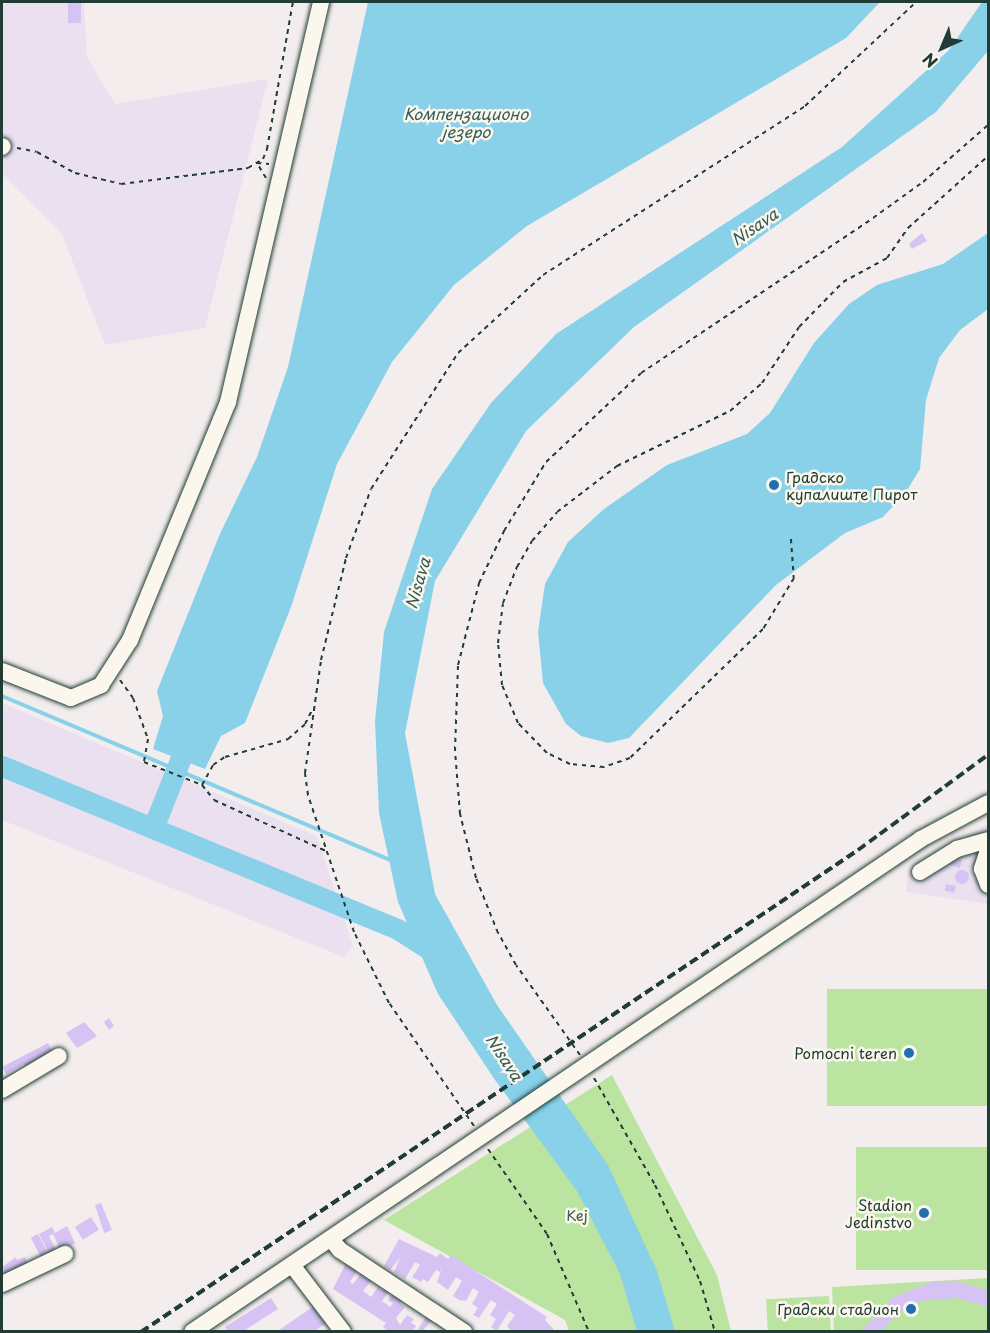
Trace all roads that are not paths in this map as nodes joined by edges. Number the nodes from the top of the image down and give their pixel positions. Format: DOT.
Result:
graph roads {
  1 [pos="321,2"];
  2 [pos="2,671"];
  3 [pos="988,803"];
  4 [pos="988,840"];
  5 [pos="988,850"];
  6 [pos="920,872"];
  7 [pos="988,885"];
  8 [pos="59,1056"];
  9 [pos="2,1090"];
  10 [pos="331,1239"];
  11 [pos="65,1254"];
  12 [pos="292,1265"];
  13 [pos="2,1284"];
  14 [pos="340,1331"];
  15 [pos="192,1332"];
  16 [pos="464,1332"];
  1 -- 2 [label="street"];
  3 -- 10 [label="street"];
  4 -- 6 [label="street"];
  5 -- 7 [label="street"];
  8 -- 9 [label="street"];
  10 -- 12 [label="street"];
  10 -- 16 [label="street"];
  11 -- 13 [label="street"];
  12 -- 14 [label="street"];
  12 -- 15 [label="street"];
}
